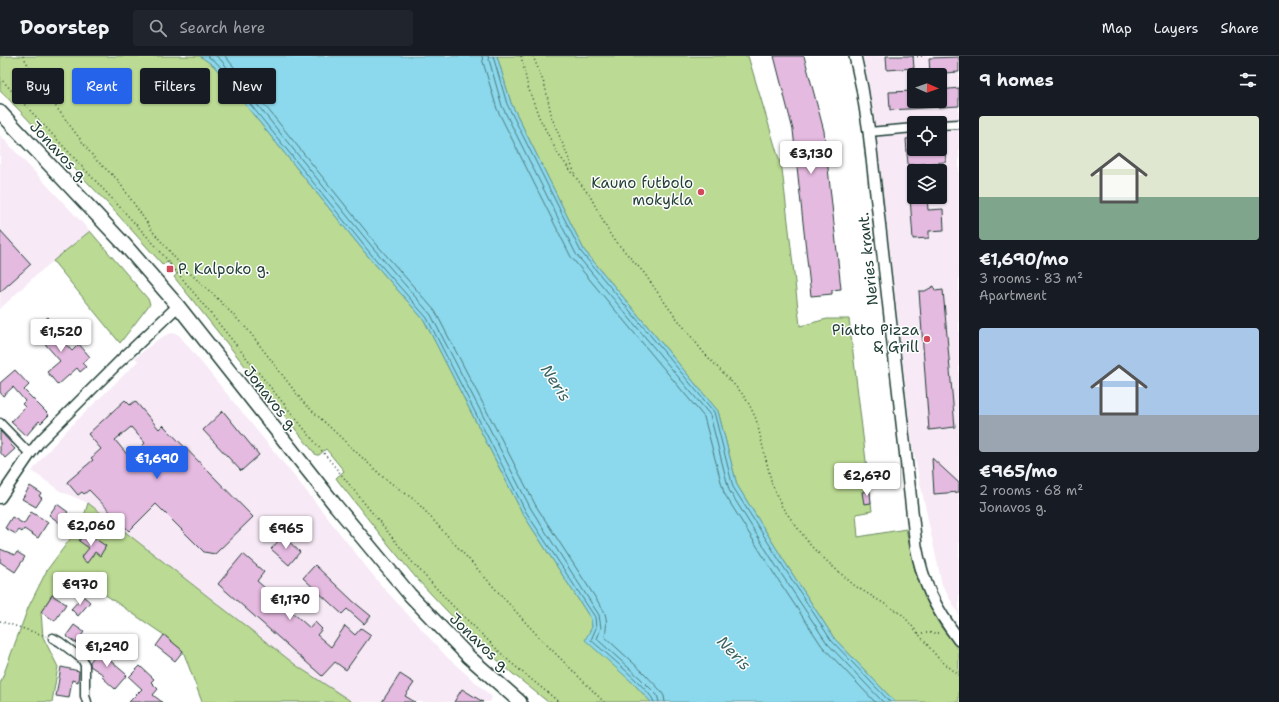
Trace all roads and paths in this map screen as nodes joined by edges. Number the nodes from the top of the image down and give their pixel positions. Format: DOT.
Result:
graph roads {
  1 [pos="23,56"];
  2 [pos="521,56"];
  3 [pos="533,56"];
  4 [pos="855,56"];
  5 [pos="923,56"];
  6 [pos="913,57"];
  7 [pos="0,78"];
  8 [pos="0,112"];
  9 [pos="959,124"];
  10 [pos="947,125"];
  11 [pos="907,129"];
  12 [pos="869,132"];
  13 [pos="578,179"];
  14 [pos="178,306"];
  15 [pos="0,423"];
  16 [pos="30,454"];
  17 [pos="0,498"];
  18 [pos="0,621"];
  19 [pos="944,632"];
  20 [pos="918,633"];
  21 [pos="53,638"];
  22 [pos="959,640"];
  23 [pos="959,675"];
  24 [pos="87,702"];
  25 [pos="520,702"];
  26 [pos="559,702"];
  27 [pos="604,702"];
  1 -- 27 [label="path"];
  2 -- 13 [label="path"];
  3 -- 13 [label="path"];
  4 -- 12 [label="main road, Neries krant."];
  5 -- 6 [label="path"];
  7 -- 26 [label="path"];
  8 -- 14 [label="main road, Jonavos g."];
  9 -- 10 [label="street"];
  11 -- 12 [label="street"];
  12 -- 22 [label="main road, Neries krant."];
  13 -- 20 [label="path"];
  14 -- 16 [label="street"];
  14 -- 25 [label="main road, Jonavos g."];
  15 -- 16 [label="street"];
  16 -- 17 [label="street"];
  18 -- 21 [label="path"];
  19 -- 20 [label="path"];
  20 -- 23 [label="path"];
  21 -- 24 [label="street"];
}
